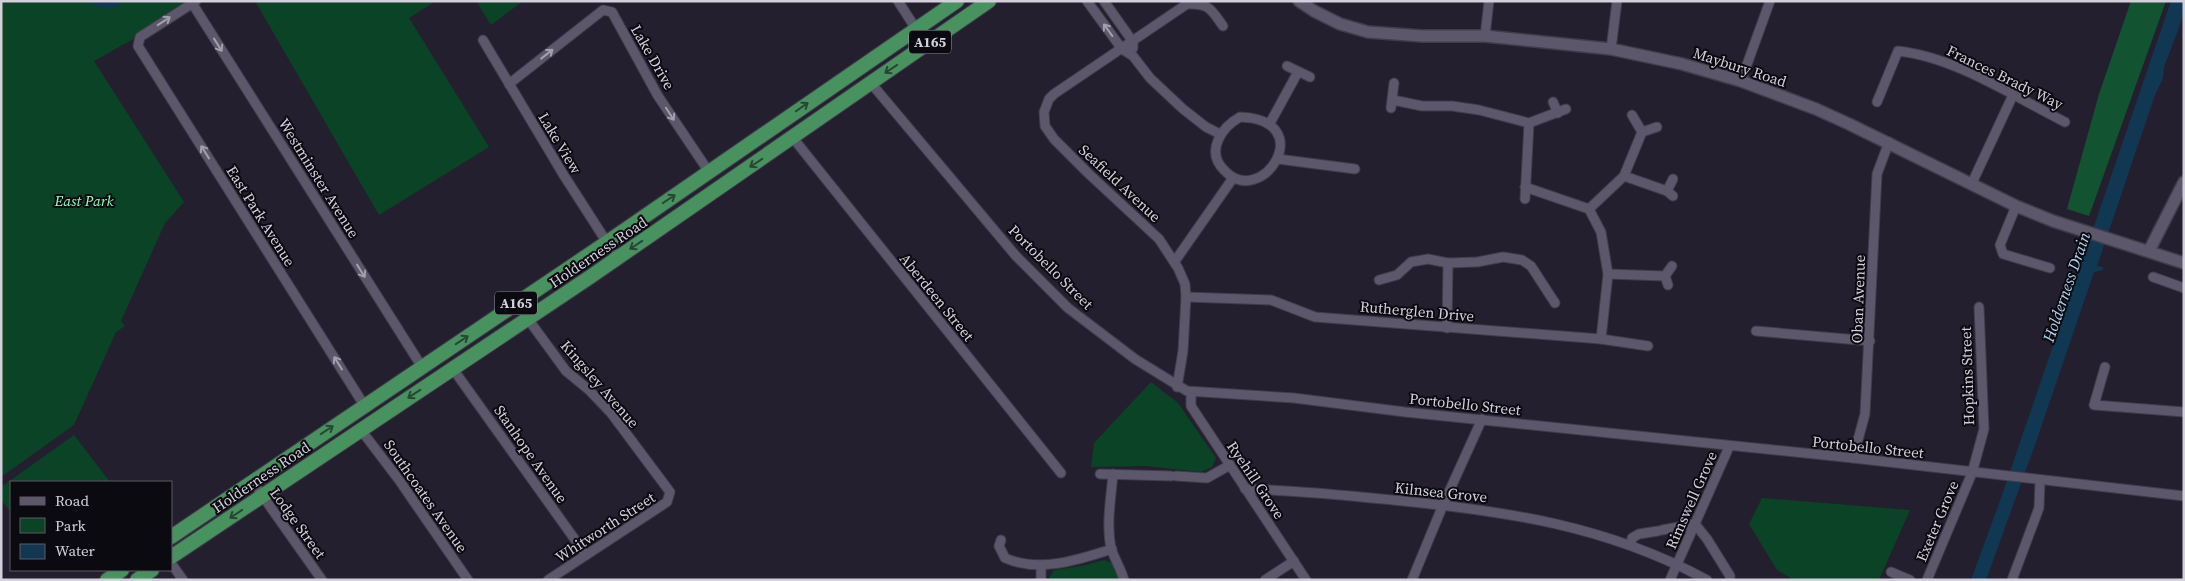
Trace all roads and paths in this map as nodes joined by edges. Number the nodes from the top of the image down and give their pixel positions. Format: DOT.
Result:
graph roads {
  1 [pos="898,1"];
  2 [pos="957,1"];
  3 [pos="988,1"];
  4 [pos="1087,1"];
  5 [pos="1104,1"];
  6 [pos="1299,1"];
  7 [pos="1489,1"];
  8 [pos="1618,1"];
  9 [pos="1770,1"];
  10 [pos="194,2"];
  11 [pos="1223,26"];
  12 [pos="916,29"];
  13 [pos="1485,36"];
  14 [pos="483,40"];
  15 [pos="1133,42"];
  16 [pos="1122,49"];
  17 [pos="1611,49"];
  18 [pos="1133,56"];
  19 [pos="1287,66"];
  20 [pos="1298,72"];
  21 [pos="1310,77"];
  22 [pos="1741,81"];
  23 [pos="870,82"];
  24 [pos="1394,83"];
  25 [pos="509,84"];
  26 [pos="2013,96"];
  27 [pos="1553,102"];
  28 [pos="1877,102"];
  29 [pos="1632,115"];
  30 [pos="2065,122"];
  31 [pos="1270,123"];
  32 [pos="1529,123"];
  33 [pos="1657,127"];
  34 [pos="1642,132"];
  35 [pos="1220,134"];
  36 [pos="793,138"];
  37 [pos="1889,142"];
  38 [pos="1278,159"];
  39 [pos="1355,169"];
  40 [pos="709,172"];
  41 [pos="1624,176"];
  42 [pos="1233,178"];
  43 [pos="1672,179"];
  44 [pos="2184,182"];
  45 [pos="1972,183"];
  46 [pos="1526,187"];
  47 [pos="1526,199"];
  48 [pos="2016,206"];
  49 [pos="1589,209"];
  50 [pos="606,243"];
  51 [pos="2149,251"];
  52 [pos="617,258"];
  53 [pos="1175,261"];
  54 [pos="1448,263"];
  55 [pos="2184,263"];
  56 [pos="1672,266"];
  57 [pos="2050,268"];
  58 [pos="1608,274"];
  59 [pos="2153,277"];
  60 [pos="1379,280"];
  61 [pos="2184,288"];
  62 [pos="1186,297"];
  63 [pos="1555,303"];
  64 [pos="1979,307"];
  65 [pos="528,319"];
  66 [pos="1447,328"];
  67 [pos="1756,331"];
  68 [pos="1601,339"];
  69 [pos="1870,341"];
  70 [pos="1648,346"];
  71 [pos="422,367"];
  72 [pos="2105,367"];
  73 [pos="453,369"];
  74 [pos="1177,387"];
  75 [pos="1191,392"];
  76 [pos="364,405"];
  77 [pos="2184,412"];
  78 [pos="1482,419"];
  79 [pos="361,430"];
  80 [pos="1729,447"];
  81 [pos="1853,458"];
  82 [pos="1230,465"];
  83 [pos="1060,473"];
  84 [pos="1972,473"];
  85 [pos="1100,474"];
  86 [pos="1113,474"];
  87 [pos="252,481"];
  88 [pos="2040,481"];
  89 [pos="1245,489"];
  90 [pos="670,492"];
  91 [pos="262,496"];
  92 [pos="2184,496"];
  93 [pos="1443,505"];
  94 [pos="1695,524"];
  95 [pos="172,535"];
  96 [pos="1001,540"];
  97 [pos="1631,545"];
  98 [pos="1112,549"];
  99 [pos="172,556"];
  100 [pos="586,556"];
  101 [pos="1294,561"];
  102 [pos="1678,564"];
  103 [pos="172,565"];
  104 [pos="1041,566"];
  105 [pos="120,571"];
  106 [pos="150,571"];
  107 [pos="1891,572"];
  108 [pos="107,580"];
  109 [pos="136,580"];
  110 [pos="183,580"];
  111 [pos="322,580"];
  112 [pos="468,580"];
  113 [pos="548,580"];
  114 [pos="1041,580"];
  115 [pos="1124,580"];
  116 [pos="1265,580"];
  117 [pos="1306,580"];
  118 [pos="1412,580"];
  119 [pos="1670,580"];
  120 [pos="1707,580"];
  121 [pos="1730,580"];
  122 [pos="1910,580"];
  123 [pos="1927,580"];
  124 [pos="2012,580"];
  1 -- 12 [label="street"];
  2 -- 12 [label="highway, Holderness Road / A165"];
  3 -- 23 [label="highway, Holderness Road / A165, one-way"];
  16 -- 4 [label="street, one-way"];
  5 -- 15 [label="street"];
  6 -- 13 [label="street, Maybury Road"];
  7 -- 13 [label="street"];
  8 -- 17 [label="street"];
  9 -- 22 [label="street"];
  10 -- 71 [label="street, Westminster Avenue, one-way"];
  76 -- 10 [label="street, East Park Avenue, one-way"];
  11 -- 15 [label="street, Seafield Avenue"];
  40 -- 12 [label="highway, Holderness Road / A165, one-way"];
  13 -- 17 [label="street, Maybury Road"];
  14 -- 25 [label="street, Lake View"];
  15 -- 16 [label="street, Seafield Avenue"];
  15 -- 18 [label="street"];
  16 -- 18 [label="street"];
  16 -- 53 [label="street, Seafield Avenue"];
  17 -- 22 [label="street, Maybury Road"];
  18 -- 35 [label="street"];
  19 -- 20 [label="street"];
  20 -- 21 [label="street"];
  20 -- 31 [label="street"];
  22 -- 37 [label="street, Maybury Road"];
  23 -- 36 [label="highway, Holderness Road / A165"];
  23 -- 74 [label="street, Portobello Street"];
  24 -- 32 [label="street"];
  25 -- 40 [label="street, Lake Drive, one-way"];
  25 -- 50 [label="street, Lake View"];
  26 -- 28 [label="street, Frances Brady Way"];
  26 -- 30 [label="street, Frances Brady Way"];
  26 -- 45 [label="street"];
  27 -- 32 [label="street"];
  29 -- 34 [label="street"];
  31 -- 35 [label="street"];
  31 -- 38 [label="street"];
  32 -- 46 [label="street"];
  33 -- 34 [label="street"];
  34 -- 41 [label="street"];
  35 -- 42 [label="street"];
  36 -- 52 [label="highway, Holderness Road / A165, one-way"];
  36 -- 83 [label="street, Aberdeen Street"];
  37 -- 45 [label="street, Maybury Road"];
  37 -- 69 [label="street, Oban Avenue"];
  38 -- 39 [label="street"];
  38 -- 42 [label="street"];
  50 -- 40 [label="highway, Holderness Road / A165, one-way"];
  41 -- 43 [label="street"];
  41 -- 49 [label="street"];
  42 -- 53 [label="street"];
  44 -- 51 [label="street"];
  45 -- 48 [label="street, Maybury Road"];
  46 -- 47 [label="street"];
  46 -- 49 [label="street"];
  48 -- 51 [label="street, Maybury Road"];
  48 -- 57 [label="street"];
  49 -- 58 [label="street"];
  50 -- 52 [label="street, Lake View"];
  71 -- 50 [label="highway, Holderness Road / A165, one-way"];
  51 -- 55 [label="street, Maybury Road"];
  52 -- 65 [label="highway, Holderness Road / A165"];
  53 -- 62 [label="street, Seafield Avenue"];
  54 -- 60 [label="street"];
  54 -- 63 [label="street"];
  54 -- 66 [label="street"];
  56 -- 58 [label="street"];
  58 -- 68 [label="street"];
  59 -- 61 [label="street"];
  62 -- 66 [label="street, Rutherglen Drive"];
  62 -- 74 [label="street, Seafield Avenue"];
  64 -- 84 [label="street, Hopkins Street"];
  65 -- 73 [label="highway, Holderness Road / A165"];
  65 -- 90 [label="street, Kingsley Avenue"];
  66 -- 68 [label="street, Rutherglen Drive"];
  67 -- 69 [label="street"];
  68 -- 70 [label="street, Rutherglen Drive"];
  69 -- 81 [label="street, Oban Avenue"];
  71 -- 76 [label="highway, Holderness Road / A165"];
  72 -- 77 [label="street"];
  73 -- 79 [label="highway, Holderness Road / A165, one-way"];
  73 -- 100 [label="street, Stanhope Avenue"];
  74 -- 75 [label="street, Portobello Street"];
  75 -- 78 [label="street, Portobello Street"];
  75 -- 82 [label="street, Ryehill Grove"];
  87 -- 76 [label="highway, Holderness Road / A165, one-way"];
  78 -- 80 [label="street, Portobello Street"];
  78 -- 93 [label="street"];
  79 -- 91 [label="highway, Holderness Road / A165"];
  79 -- 112 [label="street, Southcoates Avenue"];
  80 -- 81 [label="street, Portobello Street"];
  80 -- 94 [label="street, Rimswell Grove"];
  81 -- 84 [label="street, Portobello Street"];
  82 -- 86 [label="street"];
  82 -- 89 [label="street, Ryehill Grove"];
  84 -- 88 [label="street, Portobello Street"];
  84 -- 123 [label="street, Exeter Grove"];
  85 -- 86 [label="street"];
  86 -- 98 [label="street"];
  87 -- 91 [label="street, Lodge Street"];
  87 -- 95 [label="highway, Holderness Road / A165"];
  88 -- 92 [label="street, Portobello Street"];
  88 -- 124 [label="street"];
  89 -- 93 [label="street, Kilnsea Grove"];
  89 -- 101 [label="street, Ryehill Grove"];
  90 -- 100 [label="street, Whitworth Street"];
  91 -- 99 [label="highway, Holderness Road / A165, one-way"];
  91 -- 111 [label="street, Lodge Street"];
  93 -- 97 [label="street, Kilnsea Grove"];
  93 -- 118 [label="street"];
  94 -- 97 [label="street"];
  94 -- 102 [label="street, Rimswell Grove"];
  94 -- 121 [label="street"];
  96 -- 104 [label="street"];
  97 -- 102 [label="street, Kilnsea Grove"];
  98 -- 104 [label="street"];
  98 -- 115 [label="street"];
  100 -- 113 [label="street, Whitworth Street"];
  101 -- 116 [label="street"];
  101 -- 117 [label="street, Ryehill Grove"];
  102 -- 119 [label="street, Rimswell Grove"];
  102 -- 120 [label="street, Kilnsea Grove"];
  103 -- 110 [label="street"];
  104 -- 114 [label="street"];
  105 -- 108 [label="highway"];
  106 -- 109 [label="highway"];
  107 -- 122 [label="street"];
}
